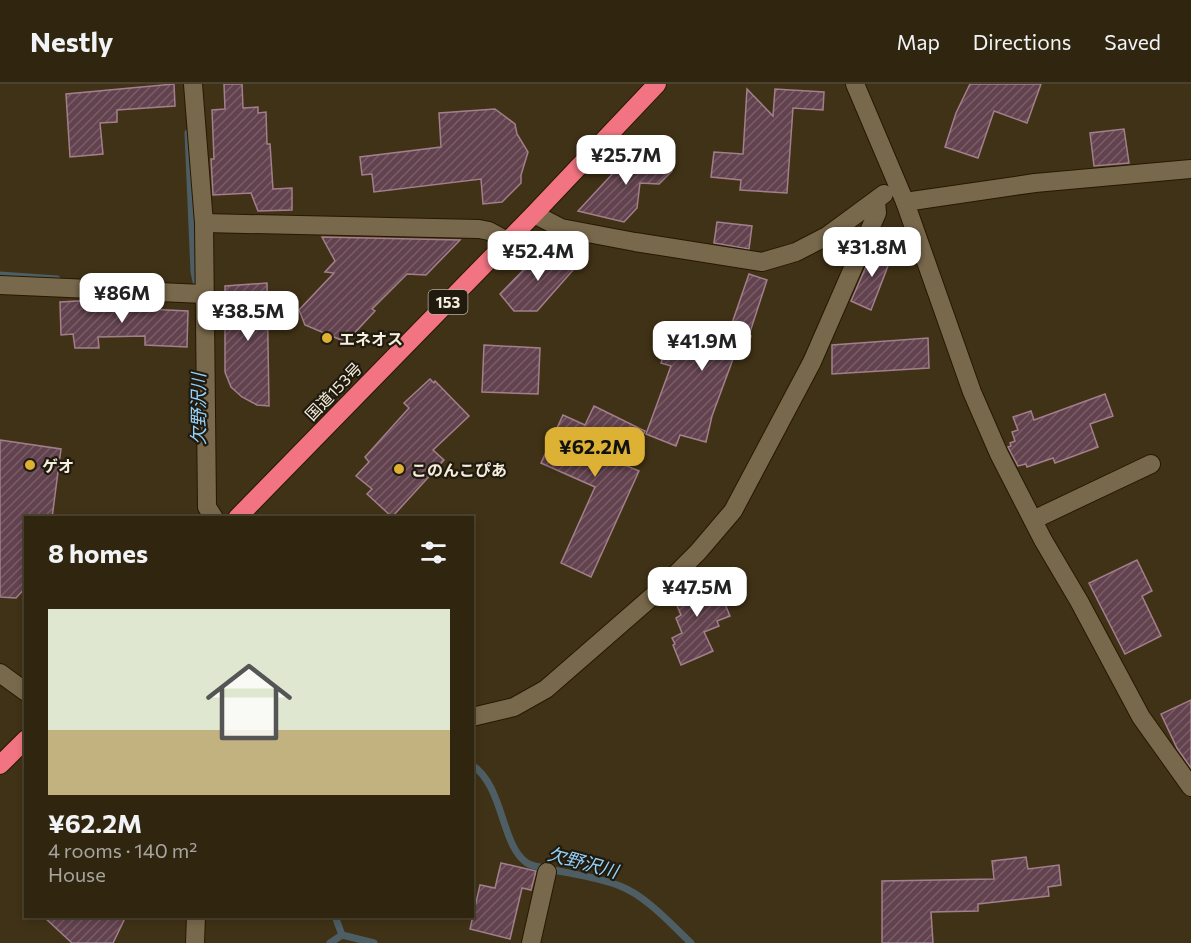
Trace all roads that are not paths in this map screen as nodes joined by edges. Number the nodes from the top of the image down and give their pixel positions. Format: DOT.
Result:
graph roads {
  1 [pos="193,84"];
  2 [pos="657,84"];
  3 [pos="855,84"];
  4 [pos="1191,169"];
  5 [pos="897,183"];
  6 [pos="876,201"];
  7 [pos="905,202"];
  8 [pos="534,214"];
  9 [pos="204,223"];
  10 [pos="507,241"];
  11 [pos="0,285"];
  12 [pos="204,294"];
  13 [pos="1151,464"];
  14 [pos="213,516"];
  15 [pos="239,516"];
  16 [pos="1033,520"];
  17 [pos="1,676"];
  18 [pos="24,691"];
  19 [pos="474,716"];
  20 [pos="24,741"];
  21 [pos="0,765"];
  22 [pos="1191,787"];
  23 [pos="548,872"];
  24 [pos="196,918"];
  25 [pos="195,943"];
  26 [pos="531,943"];
  1 -- 9 [label="street"];
  2 -- 8 [label="highway, 国道153号 / 153"];
  3 -- 5 [label="street"];
  4 -- 7 [label="street"];
  5 -- 6 [label="street"];
  5 -- 7 [label="street"];
  6 -- 8 [label="street"];
  6 -- 19 [label="street"];
  7 -- 16 [label="street"];
  8 -- 10 [label="highway, 国道153号 / 153"];
  9 -- 10 [label="street"];
  9 -- 12 [label="street"];
  10 -- 15 [label="highway, 国道153号 / 153"];
  11 -- 12 [label="street"];
  12 -- 14 [label="street"];
  13 -- 16 [label="street"];
  16 -- 22 [label="street"];
  17 -- 18 [label="street"];
  20 -- 21 [label="highway"];
  23 -- 26 [label="street"];
  24 -- 25 [label="street"];
}
